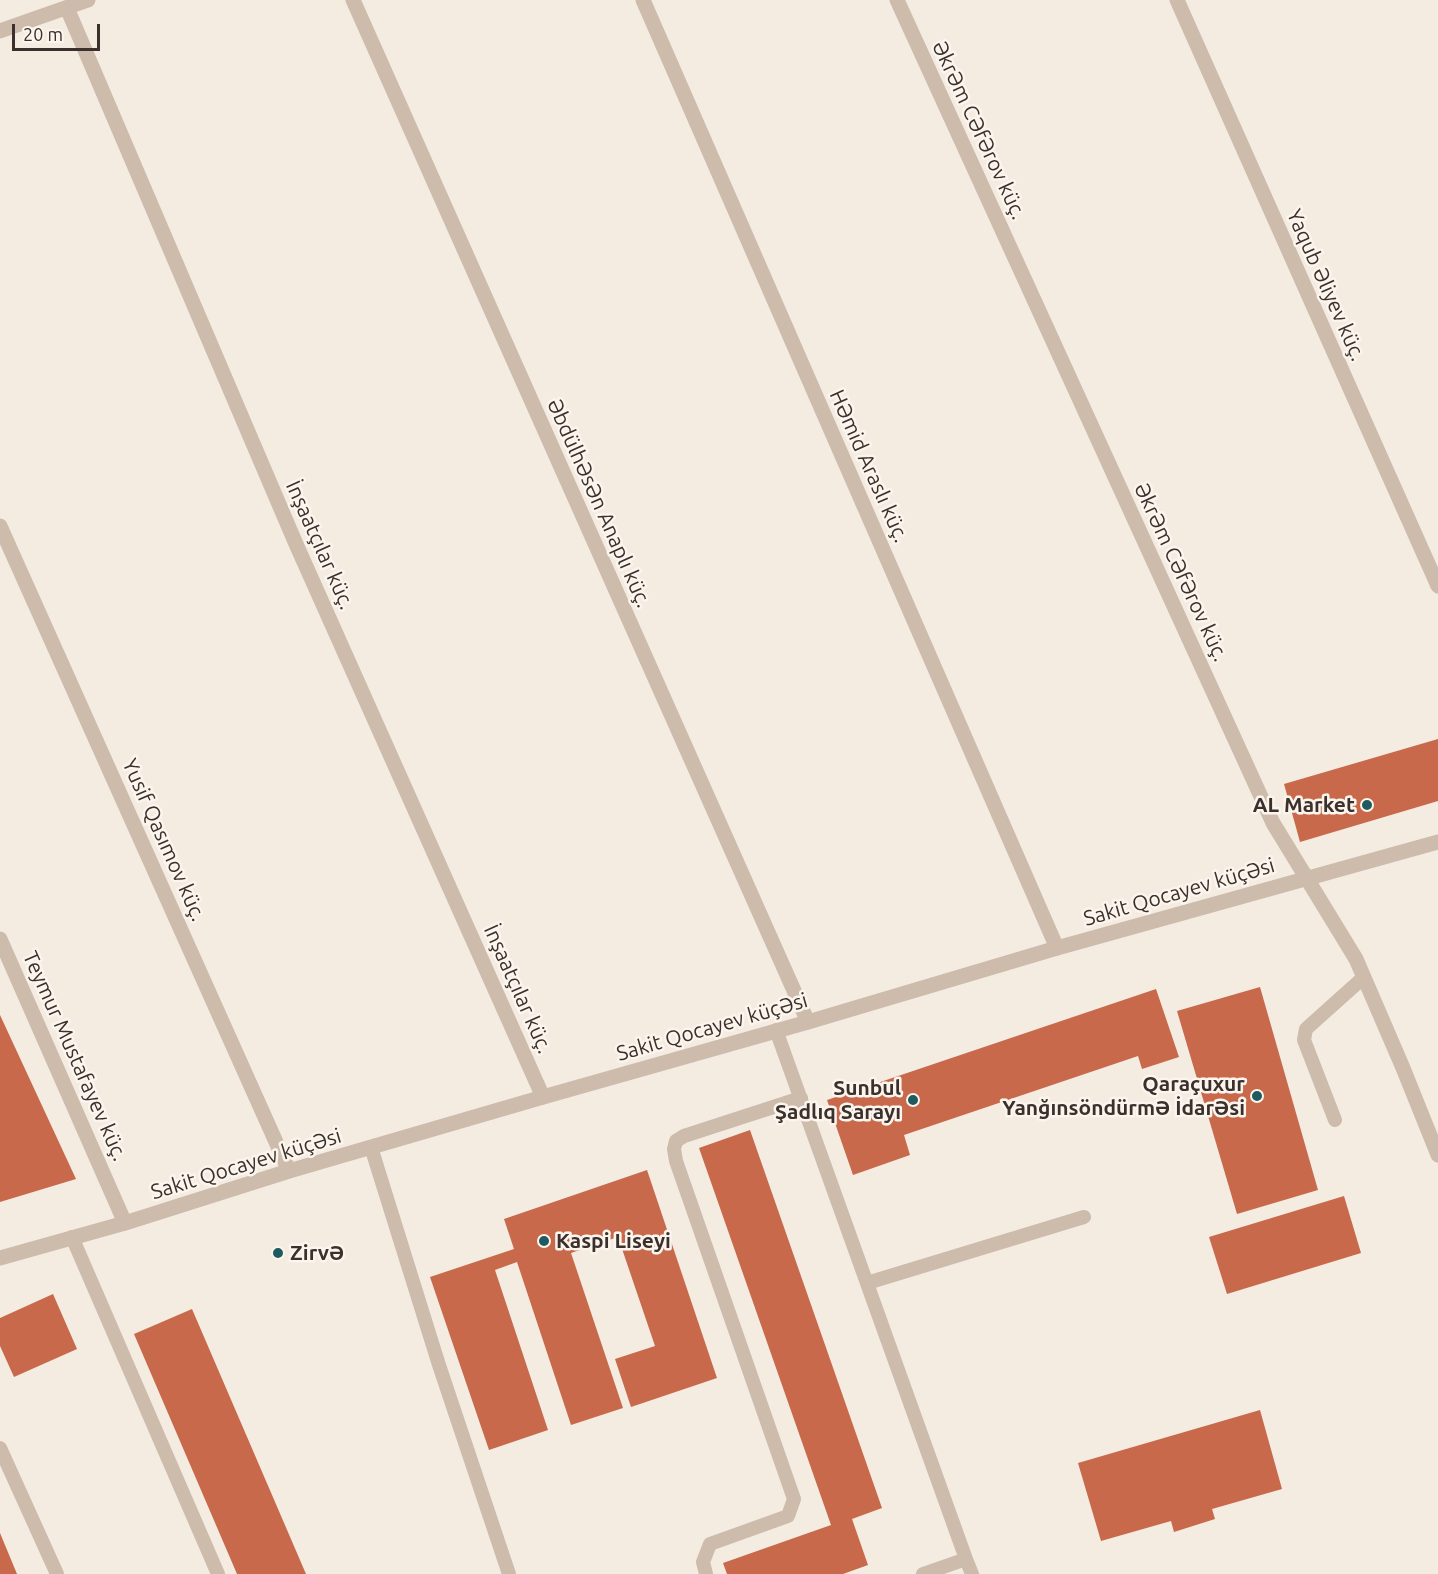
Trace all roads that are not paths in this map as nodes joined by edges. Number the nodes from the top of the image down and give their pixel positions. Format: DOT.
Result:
graph roads {
  1 [pos="88,0"];
  2 [pos="353,0"];
  3 [pos="643,0"];
  4 [pos="897,0"];
  5 [pos="1178,0"];
  6 [pos="67,8"];
  7 [pos="0,31"];
  8 [pos="0,526"];
  9 [pos="1438,586"];
  10 [pos="1438,842"];
  11 [pos="1308,878"];
  12 [pos="0,939"];
  13 [pos="1057,948"];
  14 [pos="1364,977"];
  15 [pos="808,1022"];
  16 [pos="776,1030"];
  17 [pos="543,1096"];
  18 [pos="801,1098"];
  19 [pos="1335,1120"];
  20 [pos="371,1147"];
  21 [pos="1438,1155"];
  22 [pos="289,1171"];
  23 [pos="1084,1217"];
  24 [pos="125,1222"];
  25 [pos="72,1238"];
  26 [pos="0,1258"];
  27 [pos="867,1283"];
  28 [pos="0,1448"];
  29 [pos="966,1559"];
  30 [pos="57,1574"];
  31 [pos="218,1574"];
  32 [pos="509,1574"];
  33 [pos="706,1574"];
  34 [pos="923,1574"];
  35 [pos="972,1574"];
  1 -- 6 [label="street"];
  2 -- 15 [label="street, Əbdülhəsən Anaplı küç."];
  3 -- 13 [label="street, Həmid Araslı küç."];
  4 -- 11 [label="street, Əkrəm Cəfərov küç."];
  5 -- 9 [label="street, Yaqub Əliyev küç."];
  6 -- 7 [label="street"];
  6 -- 17 [label="street, İnşaatçılar küç."];
  8 -- 22 [label="street, Yusif Qasımov küç."];
  10 -- 11 [label="street, Sakit Qocayev küçəsi"];
  11 -- 13 [label="street, Sakit Qocayev küçəsi"];
  11 -- 14 [label="street, Əkrəm Cəfərov küç."];
  12 -- 24 [label="street, Teymur Mustafayev küç."];
  13 -- 15 [label="street, Sakit Qocayev küçəsi"];
  14 -- 19 [label="lane"];
  14 -- 21 [label="street, Əkrəm Cəfərov küç."];
  15 -- 16 [label="street, Sakit Qocayev küçəsi"];
  16 -- 17 [label="street, Sakit Qocayev küçəsi"];
  16 -- 18 [label="lane"];
  17 -- 20 [label="street, Sakit Qocayev küçəsi"];
  18 -- 27 [label="lane"];
  18 -- 33 [label="lane"];
  20 -- 22 [label="street, Sakit Qocayev küçəsi"];
  20 -- 32 [label="lane"];
  22 -- 24 [label="street, Sakit Qocayev küçəsi"];
  23 -- 27 [label="lane"];
  24 -- 25 [label="street, Sakit Qocayev küçəsi"];
  25 -- 26 [label="street, Sakit Qocayev küçəsi"];
  25 -- 31 [label="lane"];
  27 -- 29 [label="lane"];
  28 -- 30 [label="lane"];
  29 -- 34 [label="lane"];
  29 -- 35 [label="lane"];
}
